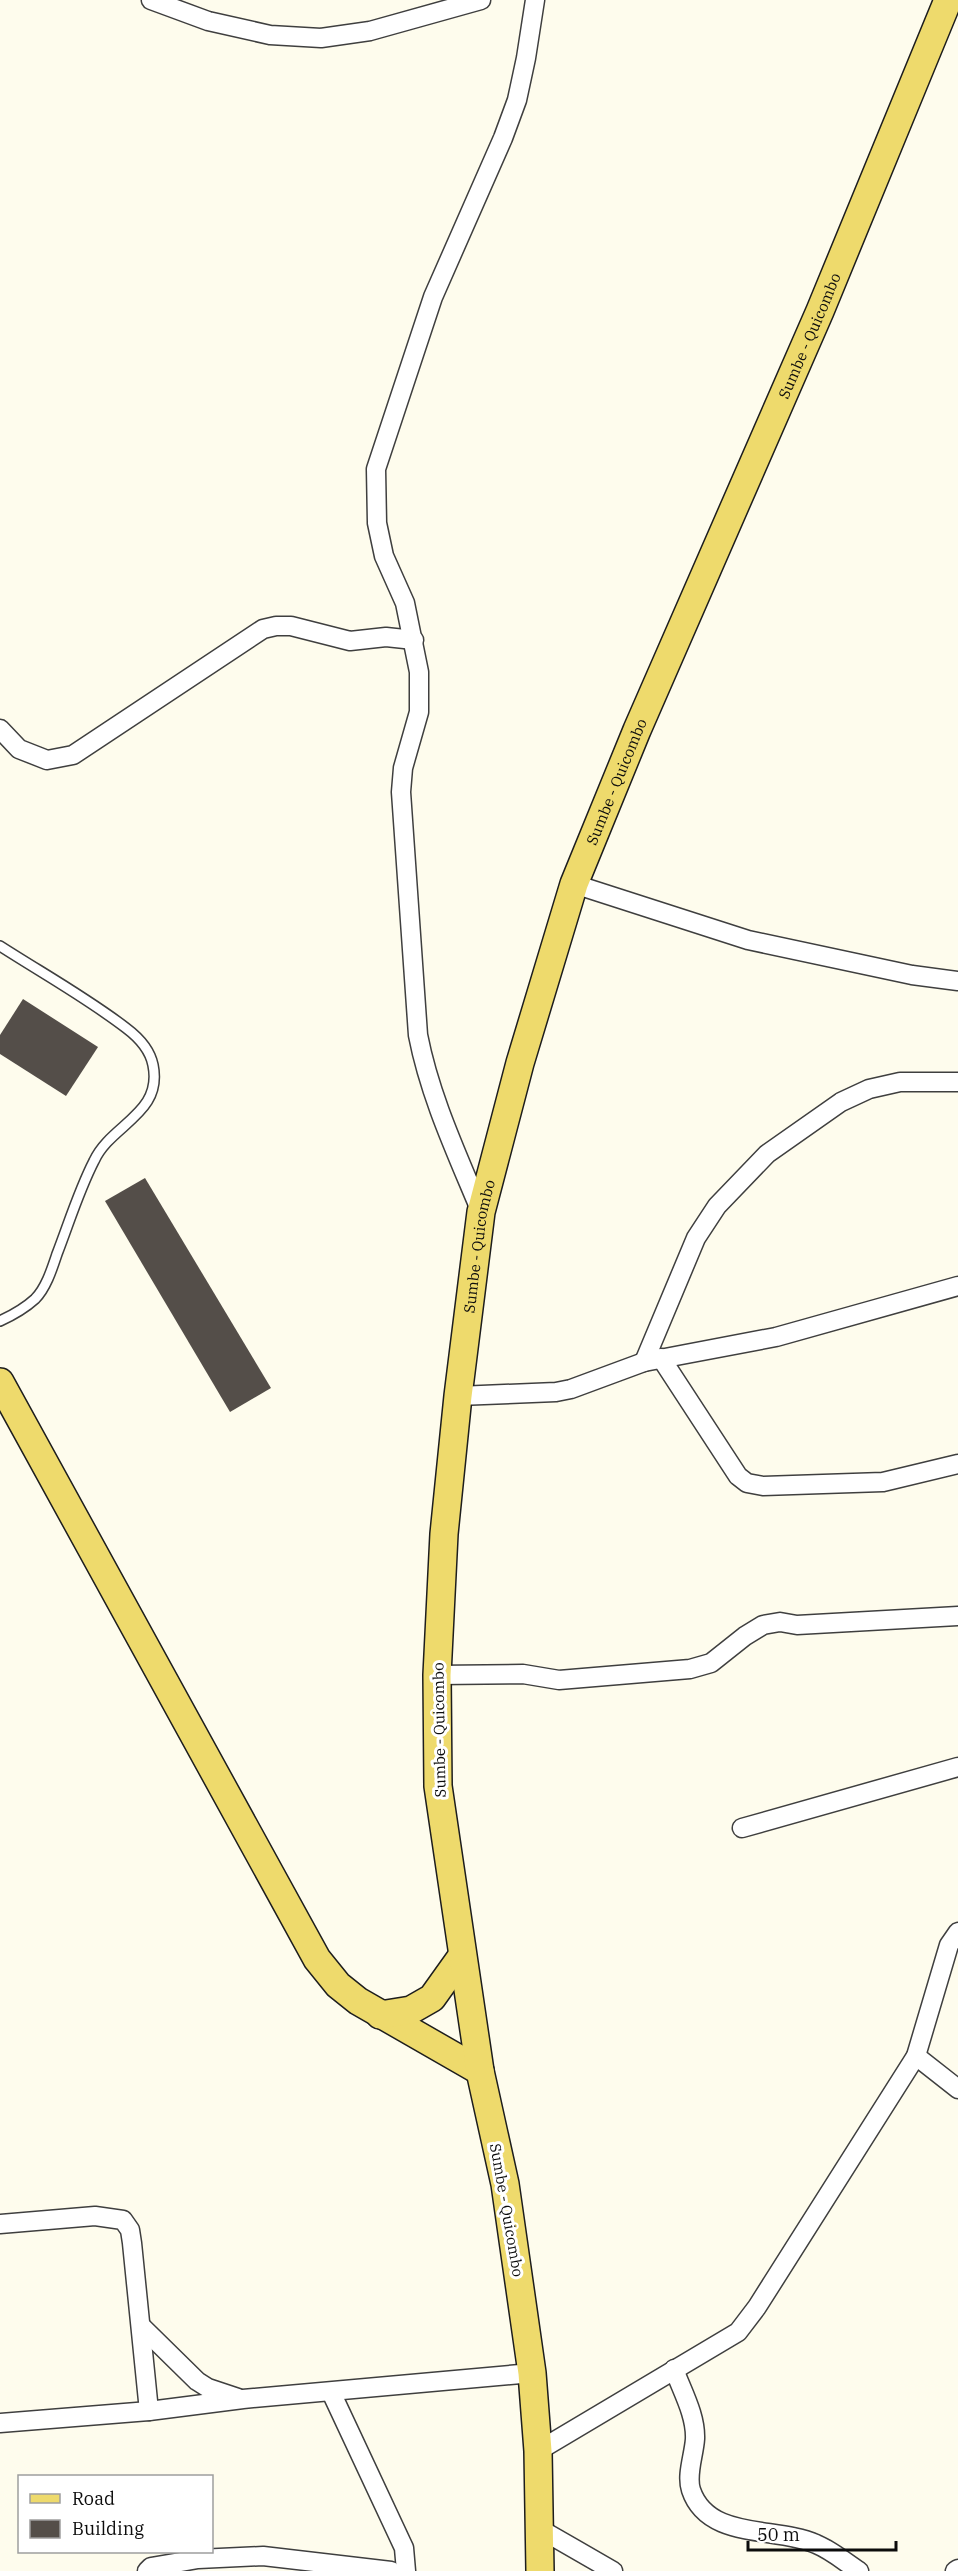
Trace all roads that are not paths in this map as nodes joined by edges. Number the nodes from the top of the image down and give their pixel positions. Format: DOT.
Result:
graph roads {
  1 [pos="151,0"];
  2 [pos="481,0"];
  3 [pos="535,0"];
  4 [pos="948,0"];
  5 [pos="414,640"];
  6 [pos="0,729"];
  7 [pos="574,884"];
  8 [pos="0,945"];
  9 [pos="958,981"];
  10 [pos="958,1082"];
  11 [pos="481,1212"];
  12 [pos="958,1286"];
  13 [pos="0,1321"];
  14 [pos="653,1360"];
  15 [pos="0,1382"];
  16 [pos="458,1396"];
  17 [pos="958,1464"];
  18 [pos="958,1616"];
  19 [pos="437,1675"];
  20 [pos="958,1767"];
  21 [pos="742,1828"];
  22 [pos="958,1932"];
  23 [pos="462,1956"];
  24 [pos="380,2015"];
  25 [pos="916,2056"];
  26 [pos="480,2071"];
  27 [pos="958,2089"];
  28 [pos="0,2224"];
  29 [pos="141,2326"];
  30 [pos="674,2369"];
  31 [pos="532,2373"];
  32 [pos="331,2392"];
  33 [pos="243,2399"];
  34 [pos="149,2411"];
  35 [pos="0,2423"];
  36 [pos="538,2451"];
  37 [pos="540,2529"];
  38 [pos="147,2571"];
  39 [pos="391,2571"];
  40 [pos="406,2571"];
  41 [pos="540,2571"];
  42 [pos="613,2571"];
  43 [pos="859,2571"];
  1 -- 2 [label="street"];
  3 -- 5 [label="street"];
  4 -- 7 [label="main road, Sumbe - Quicombo"];
  5 -- 6 [label="street"];
  5 -- 11 [label="street"];
  7 -- 9 [label="street"];
  7 -- 11 [label="main road, Sumbe - Quicombo"];
  8 -- 13 [label="lane"];
  10 -- 14 [label="street"];
  11 -- 16 [label="main road, Sumbe - Quicombo"];
  12 -- 14 [label="street"];
  14 -- 16 [label="street"];
  14 -- 17 [label="street"];
  15 -- 24 [label="main road"];
  16 -- 19 [label="main road, Sumbe - Quicombo"];
  18 -- 19 [label="street"];
  19 -- 23 [label="main road, Sumbe - Quicombo"];
  20 -- 21 [label="street"];
  22 -- 25 [label="street"];
  23 -- 24 [label="main road"];
  23 -- 26 [label="main road, Sumbe - Quicombo"];
  24 -- 26 [label="main road"];
  25 -- 27 [label="street"];
  25 -- 30 [label="street"];
  26 -- 31 [label="main road, Sumbe - Quicombo"];
  28 -- 29 [label="street"];
  29 -- 33 [label="street"];
  29 -- 34 [label="street"];
  30 -- 36 [label="street"];
  30 -- 43 [label="street"];
  31 -- 32 [label="street"];
  31 -- 36 [label="main road, Sumbe - Quicombo"];
  32 -- 33 [label="street"];
  32 -- 40 [label="street"];
  33 -- 34 [label="street"];
  34 -- 35 [label="street"];
  36 -- 37 [label="main road, Sumbe - Quicombo"];
  37 -- 41 [label="main road, Sumbe - Quicombo"];
  37 -- 42 [label="street"];
  38 -- 39 [label="street"];
}
